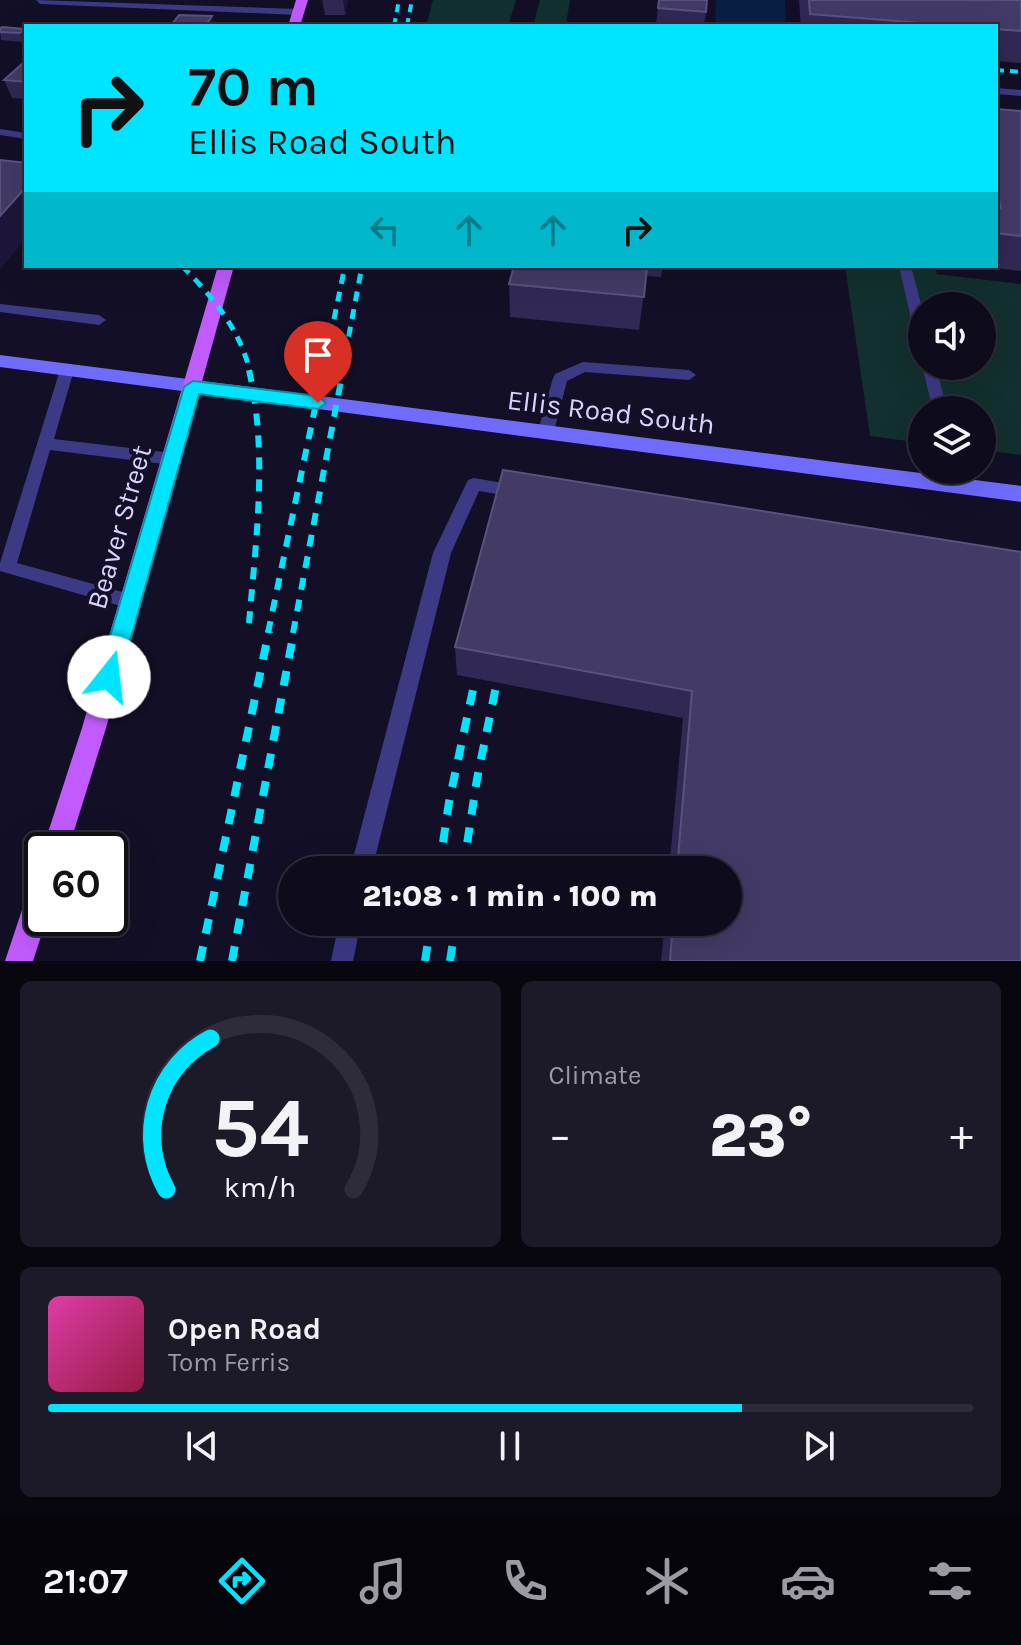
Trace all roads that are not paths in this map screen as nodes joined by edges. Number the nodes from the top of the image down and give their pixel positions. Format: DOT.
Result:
graph roads {
  1 [pos="40,1"];
  2 [pos="300,6"];
  3 [pos="998,91"];
  4 [pos="1021,93"];
  5 [pos="0,132"];
  6 [pos="24,136"];
  7 [pos="225,268"];
  8 [pos="905,268"];
  9 [pos="911,292"];
  10 [pos="0,308"];
  11 [pos="99,320"];
  12 [pos="0,361"];
  13 [pos="67,370"];
  14 [pos="689,375"];
  15 [pos="193,387"];
  16 [pos="546,431"];
  17 [pos="45,444"];
  18 [pos="172,459"];
  19 [pos="908,472"];
  20 [pos="980,484"];
  21 [pos="536,494"];
  22 [pos="1021,494"];
  23 [pos="131,601"];
  24 [pos="60,832"];
  25 [pos="365,856"];
  26 [pos="27,936"];
  27 [pos="347,936"];
  28 [pos="19,961"];
  29 [pos="342,961"];
  1 -- 2 [label="lane"];
  3 -- 4 [label="lane"];
  5 -- 6 [label="lane"];
  7 -- 15 [label="main road, Beaver Street"];
  8 -- 9 [label="lane"];
  10 -- 11 [label="lane"];
  12 -- 13 [label="street, Ellis Road South"];
  13 -- 15 [label="street, Ellis Road South"];
  13 -- 17 [label="lane"];
  14 -- 16 [label="lane"];
  15 -- 16 [label="street, Ellis Road South"];
  15 -- 18 [label="main road, Beaver Street"];
  16 -- 19 [label="street, Ellis Road South"];
  17 -- 18 [label="lane"];
  17 -- 23 [label="lane"];
  18 -- 23 [label="main road, Beaver Street"];
  20 -- 22 [label="street, Ellis Road South"];
  21 -- 25 [label="lane"];
  23 -- 24 [label="main road, Beaver Street"];
  26 -- 28 [label="main road"];
  27 -- 29 [label="lane"];
}
